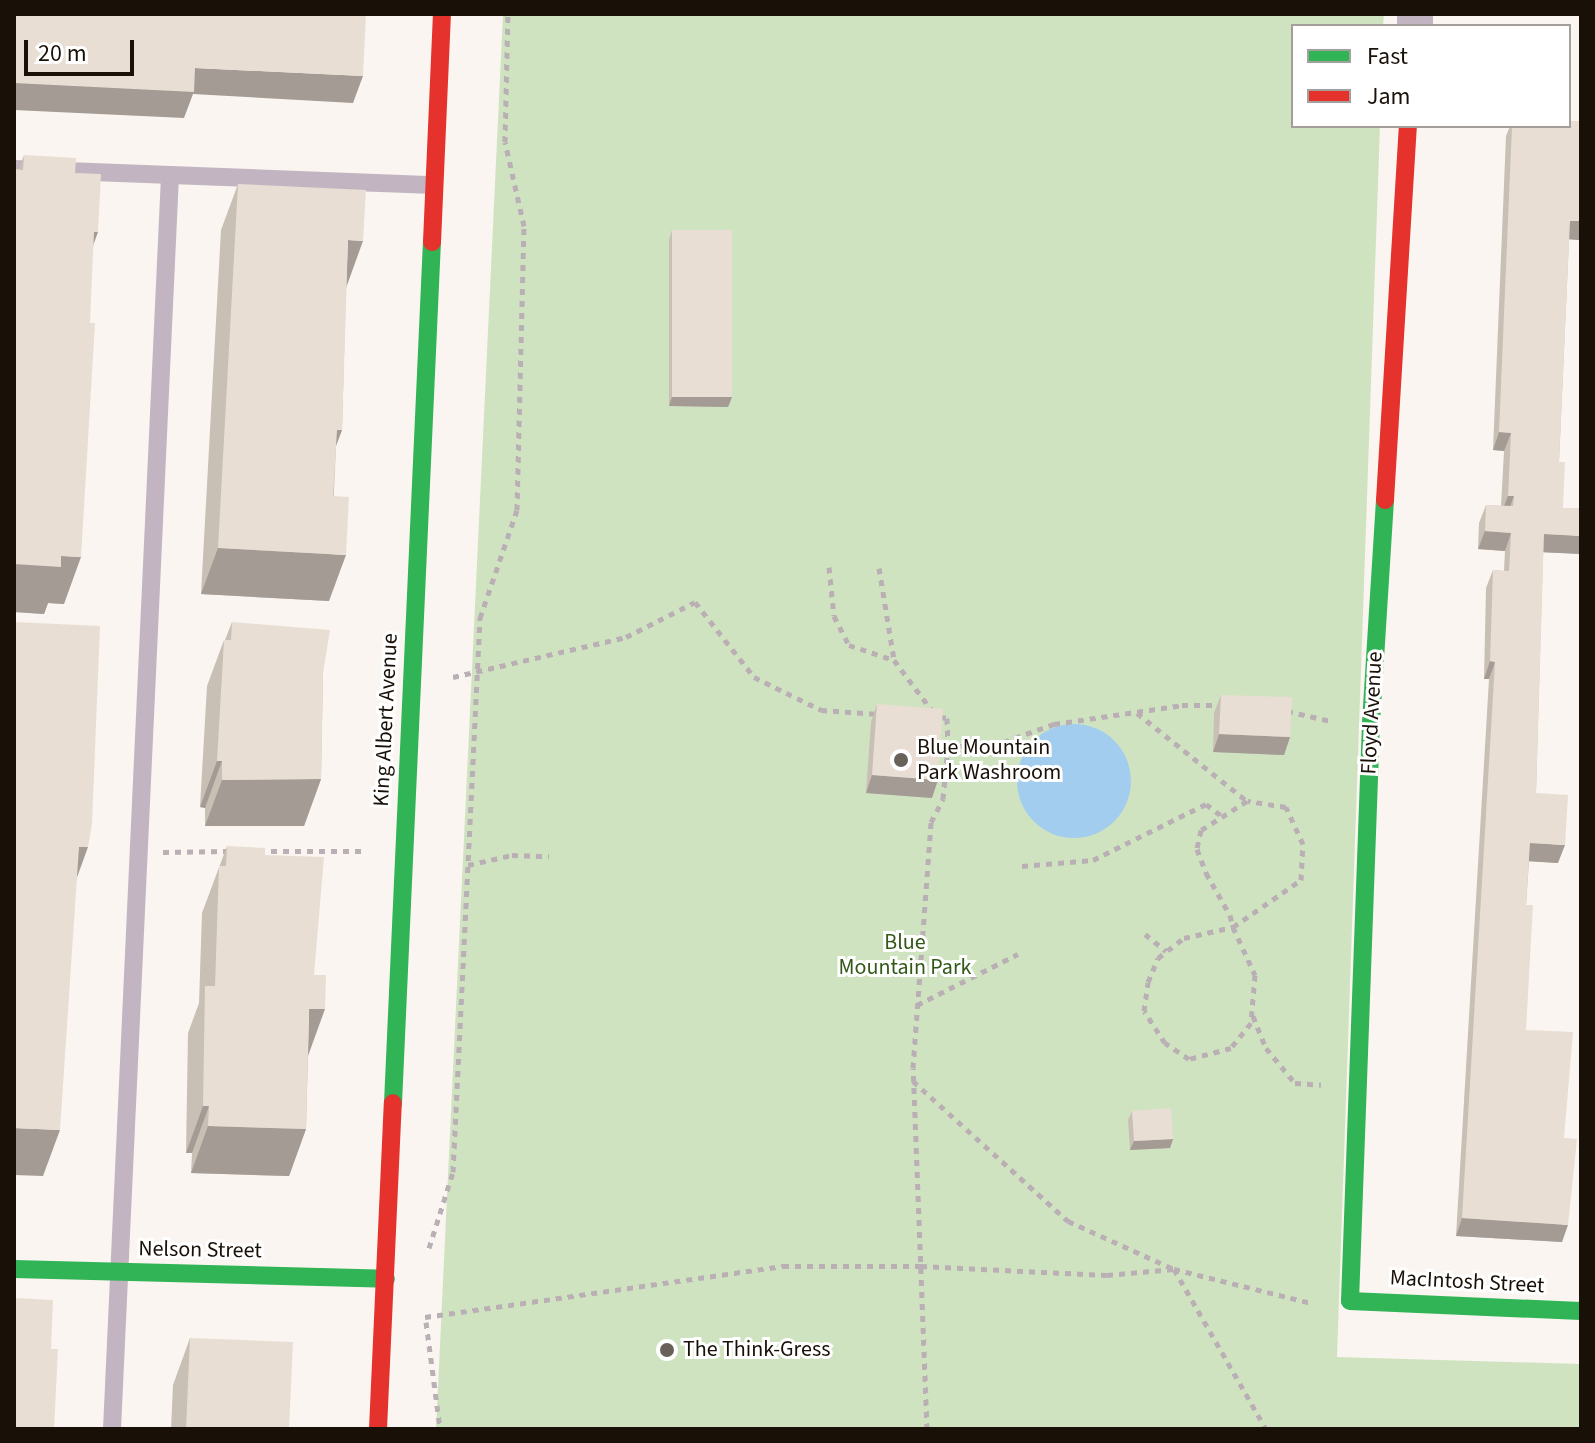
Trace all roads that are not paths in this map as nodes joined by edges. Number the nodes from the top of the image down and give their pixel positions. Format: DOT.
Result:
graph roads {
  1 [pos="442,14"];
  2 [pos="1408,128"];
  3 [pos="14,169"];
  4 [pos="170,176"];
  5 [pos="434,185"];
  6 [pos="14,1269"];
  7 [pos="119,1272"];
  8 [pos="386,1279"];
  9 [pos="1350,1301"];
  10 [pos="1581,1311"];
  11 [pos="112,1429"];
  12 [pos="378,1429"];
  1 -- 5 [label="street, King Albert Avenue"];
  2 -- 9 [label="street, Floyd Avenue"];
  3 -- 4 [label="lane"];
  4 -- 5 [label="lane"];
  4 -- 7 [label="lane"];
  5 -- 8 [label="street, King Albert Avenue"];
  6 -- 7 [label="street, Nelson Street"];
  7 -- 8 [label="street, Nelson Street"];
  7 -- 11 [label="lane"];
  8 -- 12 [label="street, King Albert Avenue"];
  9 -- 10 [label="street, MacIntosh Street"];
}
